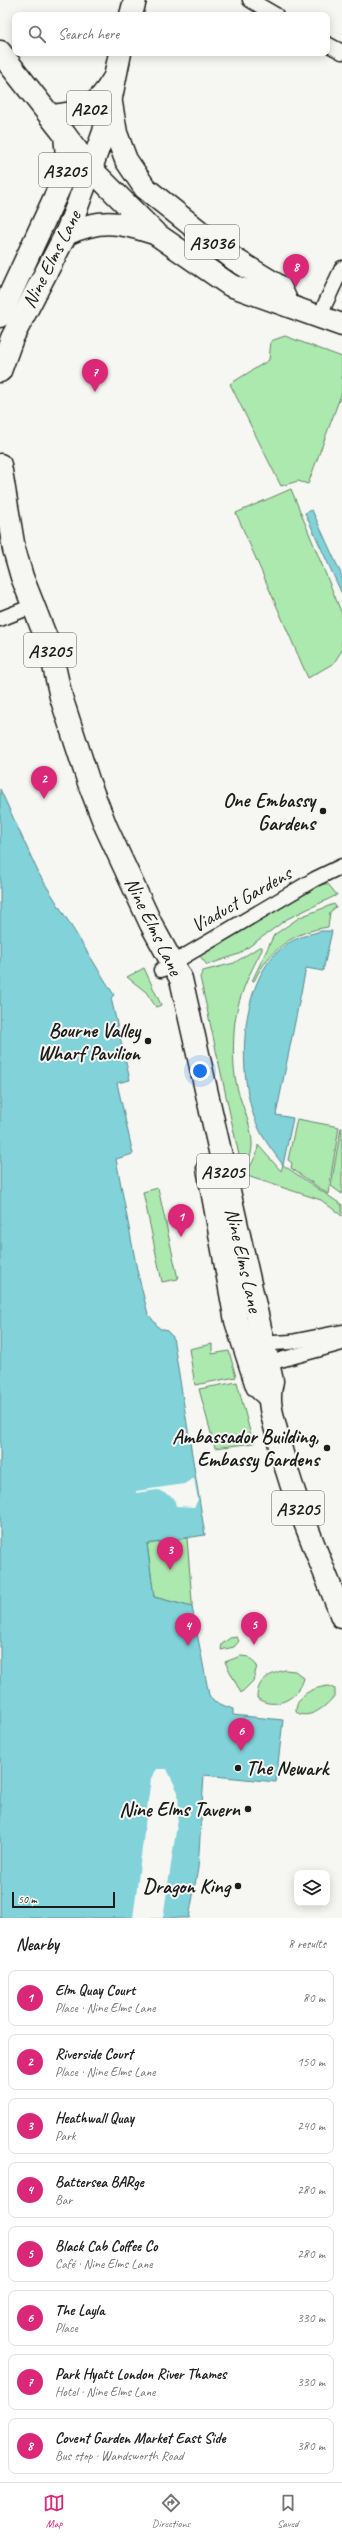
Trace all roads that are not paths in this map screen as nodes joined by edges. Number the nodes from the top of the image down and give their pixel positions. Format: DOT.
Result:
graph roads {
  1 [pos="135,0"];
  2 [pos="250,0"];
  3 [pos="132,12"];
  4 [pos="271,12"];
  5 [pos="330,46"];
  6 [pos="0,52"];
  7 [pos="342,52"];
  8 [pos="119,56"];
  9 [pos="113,78"];
  10 [pos="111,103"];
  11 [pos="51,116"];
  12 [pos="65,135"];
  13 [pos="91,169"];
  14 [pos="66,234"];
  15 [pos="156,234"];
  16 [pos="342,268"];
  17 [pos="288,305"];
  18 [pos="0,316"];
  19 [pos="319,317"];
  20 [pos="342,325"];
  21 [pos="0,371"];
  22 [pos="0,465"];
  23 [pos="0,548"];
  24 [pos="27,608"];
  25 [pos="0,619"];
  26 [pos="342,866"];
  27 [pos="167,966"];
  28 [pos="342,1332"];
  29 [pos="342,1342"];
  30 [pos="256,1356"];
  31 [pos="342,1617"];
  1 -- 3 [label="main road"];
  2 -- 4 [label="street"];
  5 -- 7 [label="street"];
  6 -- 11 [label="main road, A202"];
  8 -- 9 [label="main road, A202"];
  9 -- 10 [label="main road, A202"];
  9 -- 11 [label="main road, A202"];
  10 -- 13 [label="main road, A202"];
  10 -- 17 [label="main road, A3036"];
  11 -- 12 [label="main road, A202"];
  12 -- 13 [label="main road, A3036"];
  12 -- 18 [label="main road, Nine Elms Lane / A3205"];
  13 -- 14 [label="main road, Nine Elms Lane / A3205"];
  13 -- 15 [label="main road, A3036"];
  14 -- 15 [label="main road, A3036"];
  14 -- 21 [label="main road, Nine Elms Lane / A3205"];
  15 -- 17 [label="main road, A3036"];
  16 -- 19 [label="street"];
  17 -- 19 [label="main road"];
  19 -- 20 [label="main road"];
  22 -- 24 [label="main road, Nine Elms Lane / A3205"];
  23 -- 24 [label="main road, Nine Elms Lane / A3205"];
  24 -- 25 [label="street"];
  24 -- 27 [label="main road, Nine Elms Lane / A3205"];
  26 -- 27 [label="street, Viaduct Gardens"];
  27 -- 30 [label="main road, Nine Elms Lane / A3205"];
  28 -- 30 [label="street"];
  29 -- 30 [label="street"];
  30 -- 31 [label="main road, Nine Elms Lane / A3205"];
}
